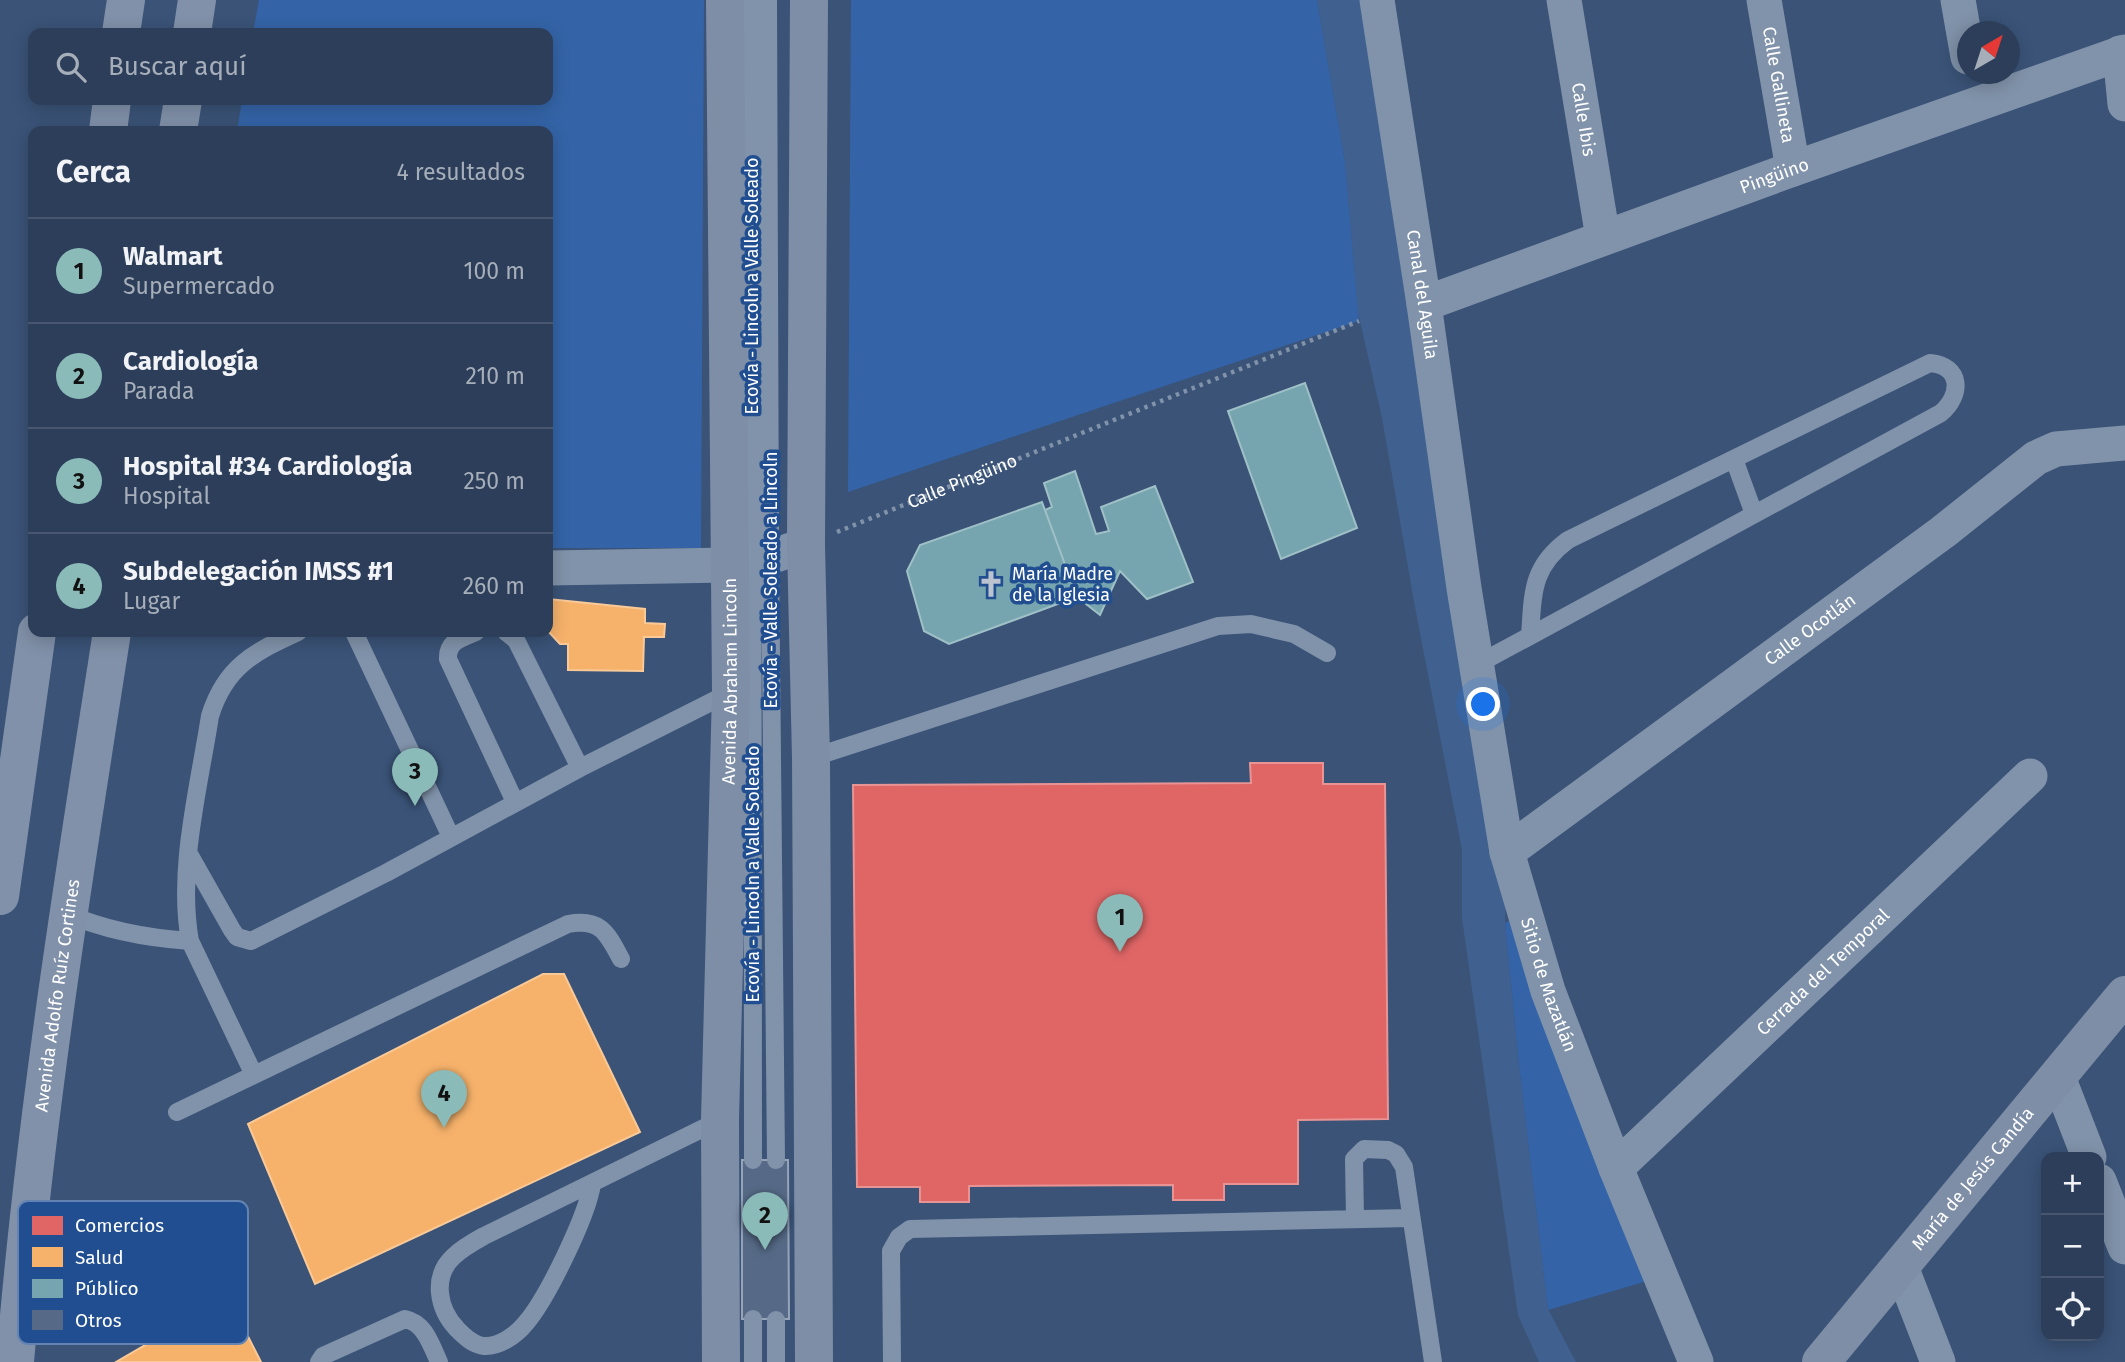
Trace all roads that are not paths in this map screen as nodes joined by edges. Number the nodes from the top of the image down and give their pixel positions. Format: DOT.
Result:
graph roads {
  1 [pos="126,0"];
  2 [pos="197,0"];
  3 [pos="725,0"];
  4 [pos="752,0"];
  5 [pos="768,0"];
  6 [pos="809,0"];
  7 [pos="1377,0"];
  8 [pos="1564,0"];
  9 [pos="1764,0"];
  10 [pos="1958,0"];
  11 [pos="1962,21"];
  12 [pos="122,28"];
  13 [pos="193,28"];
  14 [pos="2123,53"];
  15 [pos="1973,89"];
  16 [pos="2125,104"];
  17 [pos="111,105"];
  18 [pos="182,105"];
  19 [pos="109,126"];
  20 [pos="179,126"];
  21 [pos="1793,169"];
  22 [pos="1603,238"];
  23 [pos="1424,304"];
  24 [pos="2125,443"];
  25 [pos="1734,459"];
  26 [pos="1754,514"];
  27 [pos="806,545"];
  28 [pos="751,561"];
  29 [pos="553,568"];
  30 [pos="1464,588"];
  31 [pos="1530,636"];
  32 [pos="36,637"];
  33 [pos="111,637"];
  34 [pos="287,637"];
  35 [pos="356,637"];
  36 [pos="464,637"];
  37 [pos="512,637"];
  38 [pos="1327,653"];
  39 [pos="1476,665"];
  40 [pos="731,692"];
  41 [pos="811,758"];
  42 [pos="580,768"];
  43 [pos="2030,776"];
  44 [pos="515,802"];
  45 [pos="451,837"];
  46 [pos="1507,852"];
  47 [pos="189,854"];
  48 [pos="0,896"];
  49 [pos="68,914"];
  50 [pos="190,941"];
  51 [pos="621,959"];
  52 [pos="2125,995"];
  53 [pos="254,1074"];
  54 [pos="2057,1077"];
  55 [pos="177,1112"];
  56 [pos="720,1120"];
  57 [pos="2088,1152"];
  58 [pos="753,1160"];
  59 [pos="776,1160"];
  60 [pos="1616,1168"];
  61 [pos="592,1184"];
  62 [pos="2104,1194"];
  63 [pos="32,1201"];
  64 [pos="1410,1218"];
  65 [pos="1355,1219"];
  66 [pos="2125,1247"];
  67 [pos="1901,1267"];
  68 [pos="753,1319"];
  69 [pos="776,1320"];
  70 [pos="18,1326"];
  71 [pos="15,1362"];
  72 [pos="319,1362"];
  73 [pos="439,1362"];
  74 [pos="722,1362"];
  75 [pos="753,1362"];
  76 [pos="776,1362"];
  77 [pos="814,1362"];
  78 [pos="892,1362"];
  79 [pos="1433,1362"];
  80 [pos="1696,1362"];
  81 [pos="1821,1362"];
  82 [pos="1938,1362"];
  1 -- 12 [label="main road"];
  2 -- 13 [label="main road"];
  3 -- 28 [label="main road, Avenida Abraham Lincoln"];
  4 -- 28 [label="lane, Ecovía - Lincoln a Valle Soleado"];
  5 -- 28 [label="lane, Ecovía - Valle Soleado a Lincoln"];
  6 -- 27 [label="main road"];
  7 -- 23 [label="street, Canal del Aguila"];
  8 -- 22 [label="street, Calle Ibis"];
  9 -- 21 [label="street, Calle Gallineta"];
  10 -- 11 [label="street"];
  14 -- 15 [label="street, Pingüino"];
  14 -- 16 [label="street"];
  15 -- 21 [label="street, Pingüino"];
  17 -- 19 [label="main road"];
  18 -- 20 [label="main road"];
  21 -- 22 [label="street, Pingüino"];
  22 -- 23 [label="street, Pingüino"];
  23 -- 30 [label="street, Canal del Aguila"];
  24 -- 46 [label="street, Calle Ocotlán"];
  25 -- 26 [label="lane"];
  25 -- 26 [label="lane"];
  25 -- 31 [label="lane"];
  26 -- 31 [label="lane"];
  27 -- 28 [label="street"];
  27 -- 41 [label="main road"];
  28 -- 29 [label="street"];
  28 -- 40 [label="main road, Avenida Abraham Lincoln"];
  28 -- 58 [label="lane, Ecovía - Lincoln a Valle Soleado"];
  28 -- 59 [label="lane, Ecovía - Valle Soleado a Lincoln"];
  30 -- 39 [label="street, Sitio de Mazatlán"];
  31 -- 39 [label="lane"];
  32 -- 48 [label="main road"];
  33 -- 49 [label="main road, Avenida Adolfo Ruíz Cortines"];
  34 -- 47 [label="lane"];
  35 -- 45 [label="lane"];
  36 -- 44 [label="lane"];
  37 -- 42 [label="lane"];
  38 -- 41 [label="lane"];
  39 -- 46 [label="street, Sitio de Mazatlán"];
  40 -- 42 [label="lane"];
  40 -- 56 [label="main road, Avenida Abraham Lincoln"];
  41 -- 77 [label="main road"];
  42 -- 44 [label="lane"];
  43 -- 60 [label="street, Cerrada del Temporal"];
  44 -- 45 [label="lane"];
  45 -- 47 [label="lane"];
  46 -- 60 [label="street, Sitio de Mazatlán"];
  47 -- 50 [label="lane"];
  49 -- 50 [label="lane"];
  49 -- 63 [label="main road, Avenida Adolfo Ruíz Cortines"];
  50 -- 53 [label="lane"];
  51 -- 53 [label="lane"];
  52 -- 54 [label="main road, María de Jesús Candía"];
  53 -- 55 [label="lane"];
  54 -- 57 [label="street"];
  54 -- 67 [label="main road, María de Jesús Candía"];
  56 -- 61 [label="lane"];
  56 -- 74 [label="main road, Avenida Abraham Lincoln"];
  60 -- 80 [label="street, Sitio de Mazatlán"];
  61 -- 61 [label="lane"];
  62 -- 66 [label="street"];
  64 -- 65 [label="lane"];
  64 -- 65 [label="lane"];
  64 -- 79 [label="lane"];
  65 -- 78 [label="lane"];
  67 -- 81 [label="main road, María de Jesús Candía"];
  67 -- 82 [label="street"];
  68 -- 75 [label="lane"];
  69 -- 76 [label="lane"];
  70 -- 71 [label="main road, Avenida Adolfo Ruíz Cortines"];
  72 -- 73 [label="lane"];
}
